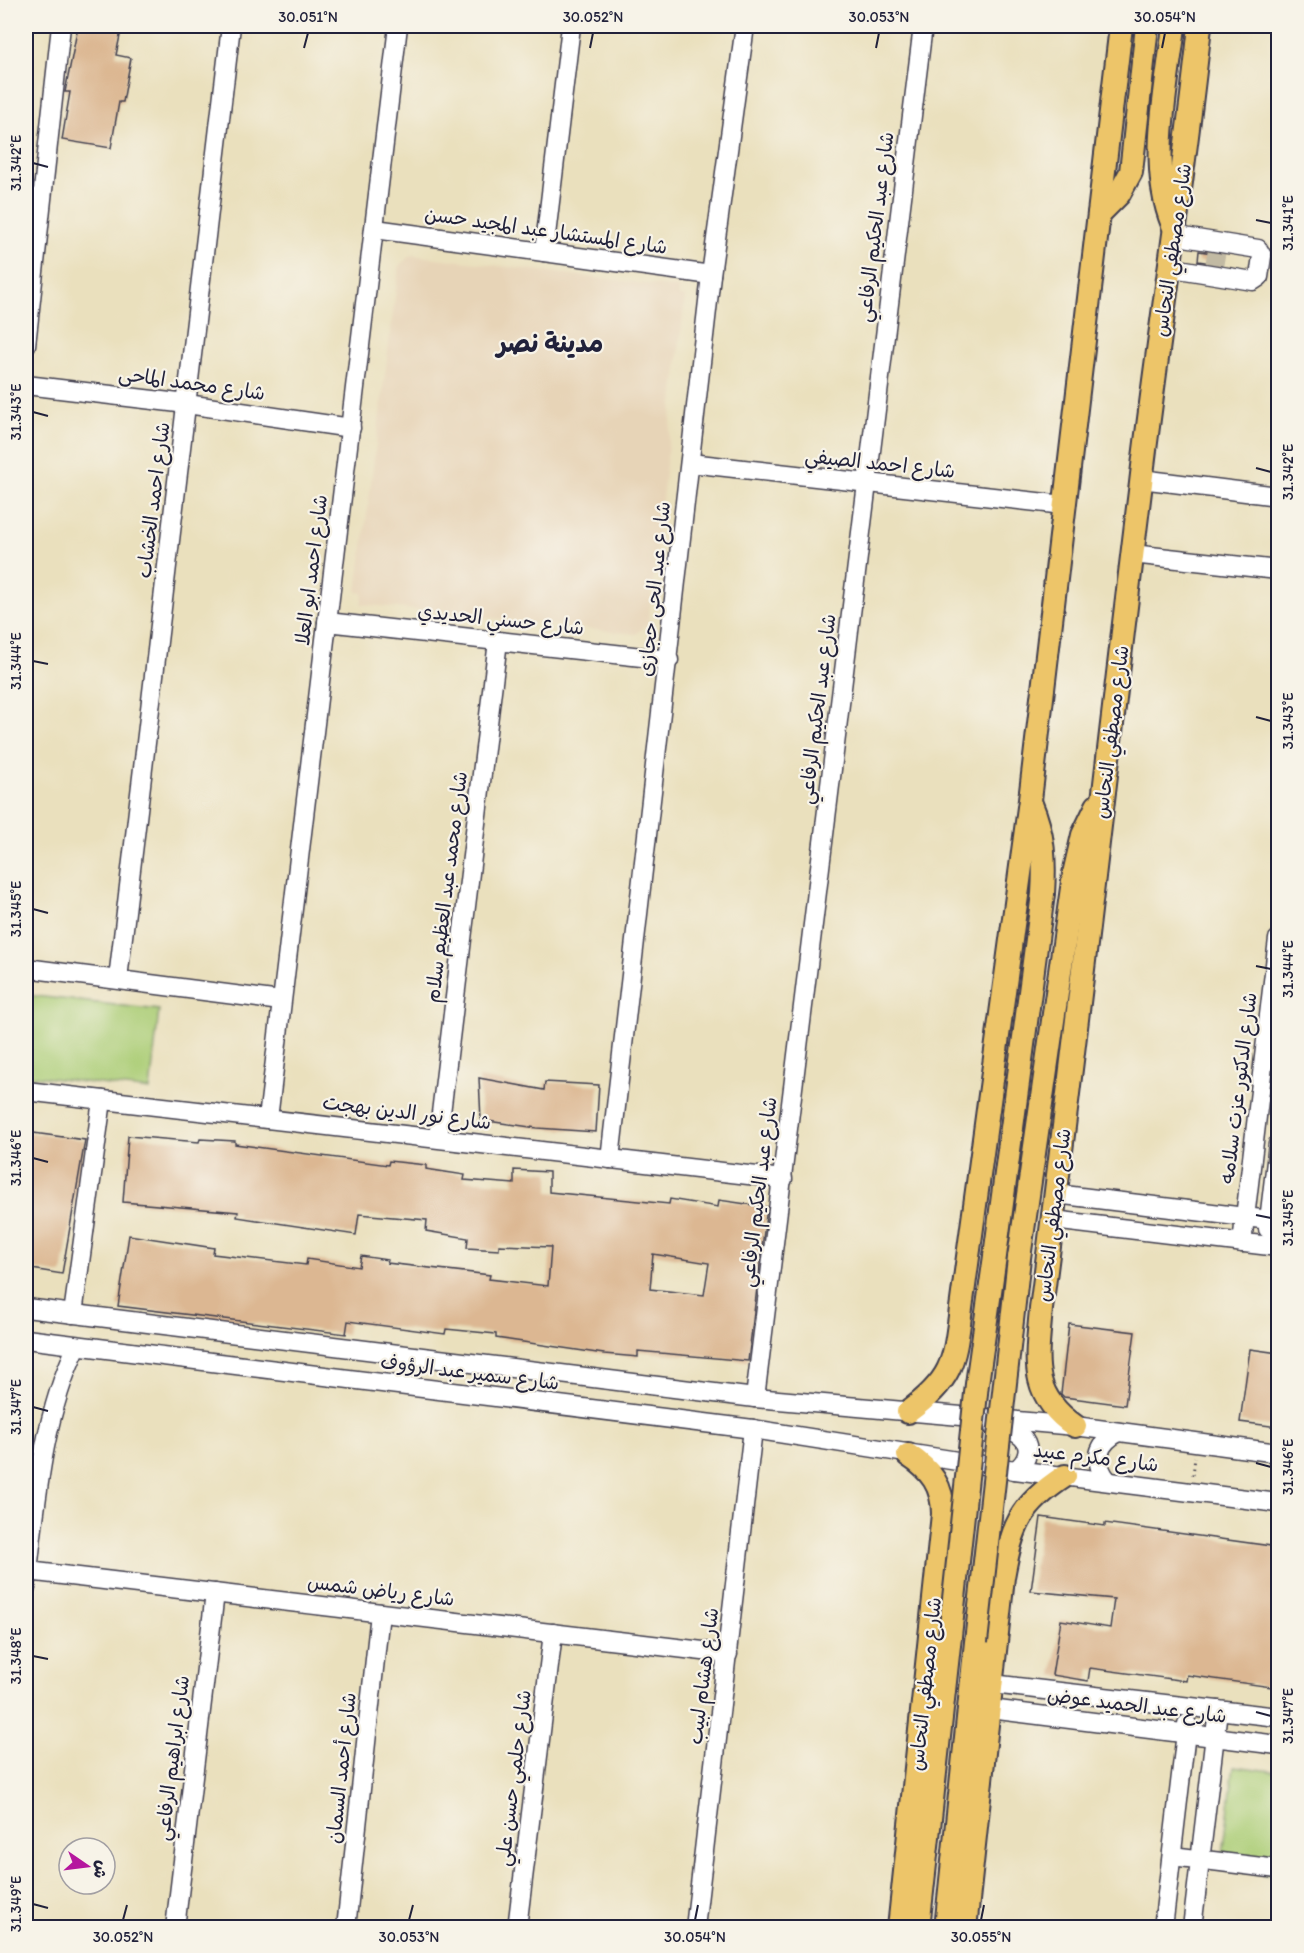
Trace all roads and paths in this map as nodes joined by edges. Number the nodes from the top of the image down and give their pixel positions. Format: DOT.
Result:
graph roads {
  1 [pos="61,26"];
  2 [pos="231,26"];
  3 [pos="398,26"];
  4 [pos="572,26"];
  5 [pos="744,26"];
  6 [pos="922,26"];
  7 [pos="1121,26"];
  8 [pos="1147,26"];
  9 [pos="1174,26"];
  10 [pos="1200,26"];
  11 [pos="1099,214"];
  12 [pos="1175,229"];
  13 [pos="375,230"];
  14 [pos="1196,239"];
  15 [pos="31,241"];
  16 [pos="544,252"];
  17 [pos="1191,271"];
  18 [pos="711,275"];
  19 [pos="1167,275"];
  20 [pos="26,345"];
  21 [pos="26,385"];
  22 [pos="187,404"];
  23 [pos="351,428"];
  24 [pos="690,463"];
  25 [pos="1141,479"];
  26 [pos="866,485"];
  27 [pos="1278,496"];
  28 [pos="1064,506"];
  29 [pos="1132,554"];
  30 [pos="1278,570"];
  31 [pos="327,622"];
  32 [pos="498,641"];
  33 [pos="669,660"];
  34 [pos="1104,795"];
  35 [pos="1030,800"];
  36 [pos="1278,939"];
  37 [pos="26,968"];
  38 [pos="118,979"];
  39 [pos="281,1001"];
  40 [pos="26,1091"];
  41 [pos="102,1100"];
  42 [pos="267,1119"];
  43 [pos="438,1138"];
  44 [pos="1278,1144"];
  45 [pos="610,1159"];
  46 [pos="783,1179"];
  47 [pos="1056,1194"];
  48 [pos="1245,1216"];
  49 [pos="1053,1220"];
  50 [pos="1274,1220"];
  51 [pos="1242,1243"];
  52 [pos="1272,1246"];
  53 [pos="962,1301"];
  54 [pos="26,1308"];
  55 [pos="1041,1309"];
  56 [pos="73,1314"];
  57 [pos="26,1339"];
  58 [pos="77,1346"];
  59 [pos="755,1398"];
  60 [pos="908,1412"];
  61 [pos="982,1417"];
  62 [pos="1075,1426"];
  63 [pos="753,1429"];
  64 [pos="1119,1432"];
  65 [pos="1198,1442"];
  66 [pos="1278,1453"];
  67 [pos="908,1455"];
  68 [pos="1015,1470"];
  69 [pos="1065,1476"];
  70 [pos="1107,1481"];
  71 [pos="26,1482"];
  72 [pos="1190,1491"];
  73 [pos="35,1501"];
  74 [pos="1278,1503"];
  75 [pos="938,1564"];
  76 [pos="1003,1577"];
  77 [pos="27,1579"];
  78 [pos="215,1593"];
  79 [pos="380,1613"];
  80 [pos="553,1633"];
  81 [pos="728,1654"];
  82 [pos="992,1684"];
  83 [pos="1189,1707"];
  84 [pos="990,1709"];
  85 [pos="1218,1710"];
  86 [pos="1278,1717"];
  87 [pos="1186,1734"];
  88 [pos="1214,1737"];
  89 [pos="1278,1745"];
  90 [pos="1172,1856"];
  91 [pos="1200,1859"];
  92 [pos="1278,1869"];
  93 [pos="175,1928"];
  94 [pos="346,1928"];
  95 [pos="517,1928"];
  96 [pos="695,1928"];
  97 [pos="899,1928"];
  98 [pos="918,1928"];
  99 [pos="946,1928"];
  100 [pos="965,1928"];
  101 [pos="1163,1928"];
  102 [pos="1192,1928"];
  1 -- 15 [label="street"];
  2 -- 22 [label="street, شارع احمد الخشاب"];
  3 -- 13 [label="street, شارع احمد ابو العلا"];
  4 -- 16 [label="street"];
  5 -- 18 [label="street, شارع عبد الحى حجازى"];
  6 -- 26 [label="street, شارع عبد الحكيم الرفاعي"];
  7 -- 11 [label="main road"];
  8 -- 11 [label="main road"];
  9 -- 12 [label="main road"];
  10 -- 12 [label="main road, شارع مصطفي النحاس"];
  11 -- 28 [label="main road"];
  12 -- 14 [label="street"];
  12 -- 19 [label="main road, شارع مصطفي النحاس"];
  13 -- 16 [label="street, شارع المستشار عبد المجيد حسن"];
  13 -- 23 [label="street, شارع احمد ابو العلا"];
  14 -- 17 [label="street"];
  14 -- 17 [label="street"];
  15 -- 20 [label="street"];
  16 -- 18 [label="street, شارع المستشار عبد المجيد حسن"];
  17 -- 19 [label="street"];
  18 -- 24 [label="street, شارع عبد الحى حجازى"];
  19 -- 25 [label="main road, شارع مصطفي النحاس"];
  21 -- 22 [label="street, شارع محمد الماحى"];
  22 -- 23 [label="street, شارع محمد الماحى"];
  22 -- 38 [label="street, شارع احمد الخشاب"];
  23 -- 31 [label="street, شارع احمد ابو العلا"];
  24 -- 26 [label="street, شارع احمد الصيفي"];
  24 -- 33 [label="street, شارع عبد الحى حجازى"];
  25 -- 27 [label="street"];
  25 -- 29 [label="main road, شارع مصطفي النحاس"];
  26 -- 28 [label="street, شارع احمد الصيفي"];
  26 -- 46 [label="street, شارع عبد الحكيم الرفاعي"];
  28 -- 35 [label="main road"];
  29 -- 30 [label="street"];
  29 -- 34 [label="main road, شارع مصطفي النحاس"];
  31 -- 32 [label="street, شارع حسني الحديدي"];
  31 -- 39 [label="street, شارع احمد ابو العلا"];
  32 -- 33 [label="street, شارع حسني الحديدي"];
  32 -- 43 [label="street, شارع محمد عبد العظيم سلام"];
  33 -- 45 [label="street, شارع عبد الحى حجازى"];
  34 -- 47 [label="main road, شارع مصطفي النحاس"];
  34 -- 99 [label="main road, bridge"];
  35 -- 53 [label="main road"];
  35 -- 98 [label="main road, bridge"];
  36 -- 48 [label="street, شارع الدكتور عزت سلامه"];
  37 -- 38 [label="street"];
  38 -- 39 [label="street"];
  39 -- 42 [label="street, شارع احمد ابو العلا"];
  40 -- 41 [label="street, شارع نور الدين بهجت"];
  41 -- 42 [label="street, شارع نور الدين بهجت"];
  41 -- 56 [label="street"];
  42 -- 43 [label="street, شارع نور الدين بهجت"];
  43 -- 45 [label="street, شارع نور الدين بهجت"];
  44 -- 50 [label="street"];
  45 -- 46 [label="street, شارع نور الدين بهجت"];
  46 -- 59 [label="street, شارع عبد الحكيم الرفاعي"];
  47 -- 48 [label="street"];
  47 -- 49 [label="main road, شارع مصطفي النحاس"];
  48 -- 50 [label="street"];
  48 -- 51 [label="street, شارع الدكتور عزت سلامه"];
  49 -- 51 [label="street"];
  49 -- 55 [label="main road, شارع مصطفي النحاس"];
  50 -- 52 [label="street"];
  51 -- 52 [label="street"];
  53 -- 55 [label="main road"];
  53 -- 60 [label="main road"];
  54 -- 56 [label="street, شارع سمير عبد الرؤوف"];
  55 -- 62 [label="main road, شارع مصطفي النحاس"];
  56 -- 59 [label="street, شارع سمير عبد الرؤوف"];
  57 -- 58 [label="street, شارع سمير عبد الرؤوف"];
  58 -- 63 [label="street, شارع سمير عبد الرؤوف"];
  58 -- 73 [label="street"];
  59 -- 60 [label="street, شارع سمير عبد الرؤوف"];
  60 -- 61 [label="street, شارع مكرم عبيد"];
  61 -- 62 [label="street, شارع مكرم عبيد"];
  61 -- 68 [label="street"];
  62 -- 64 [label="street, شارع مكرم عبيد"];
  63 -- 67 [label="street, شارع سمير عبد الرؤوف"];
  63 -- 81 [label="street, شارع هشام لبيب"];
  64 -- 65 [label="street, شارع مكرم عبيد"];
  64 -- 70 [label="street"];
  65 -- 66 [label="street, شارع مكرم عبيد"];
  65 -- 72 [label="path"];
  67 -- 68 [label="street, شارع مكرم عبيد"];
  67 -- 75 [label="main road, شارع مصطفي النحاس"];
  68 -- 69 [label="street, شارع مكرم عبيد"];
  69 -- 70 [label="street, شارع مكرم عبيد"];
  69 -- 76 [label="main road"];
  70 -- 72 [label="street, شارع مكرم عبيد"];
  71 -- 73 [label="street"];
  72 -- 74 [label="street, شارع مكرم عبيد"];
  73 -- 77 [label="street"];
  75 -- 76 [label="main road"];
  75 -- 97 [label="main road, شارع مصطفي النحاس"];
  76 -- 82 [label="main road"];
  77 -- 78 [label="street, شارع رياض شمس"];
  78 -- 79 [label="street, شارع رياض شمس"];
  78 -- 93 [label="street, شارع ابراهيم الرفاعي"];
  79 -- 80 [label="street, شارع رياض شمس"];
  79 -- 94 [label="street, شارع أحمد السمان"];
  80 -- 81 [label="street, شارع رياض شمس"];
  80 -- 95 [label="street, شارع حلمي حسن علي"];
  81 -- 96 [label="street, شارع هشام لبيب"];
  82 -- 83 [label="street, شارع عبد الحميد عوض"];
  82 -- 84 [label="main road"];
  83 -- 85 [label="street, شارع عبد الحميد عوض"];
  83 -- 87 [label="street"];
  84 -- 87 [label="street, شارع عبد الحميد عوض"];
  84 -- 100 [label="main road"];
  85 -- 86 [label="street, شارع عبد الحميد عوض"];
  85 -- 88 [label="street"];
  87 -- 88 [label="street, شارع عبد الحميد عوض"];
  87 -- 90 [label="street"];
  88 -- 89 [label="street, شارع عبد الحميد عوض"];
  88 -- 91 [label="street"];
  90 -- 91 [label="street"];
  90 -- 101 [label="street"];
  91 -- 92 [label="street"];
  91 -- 102 [label="street"];
}
